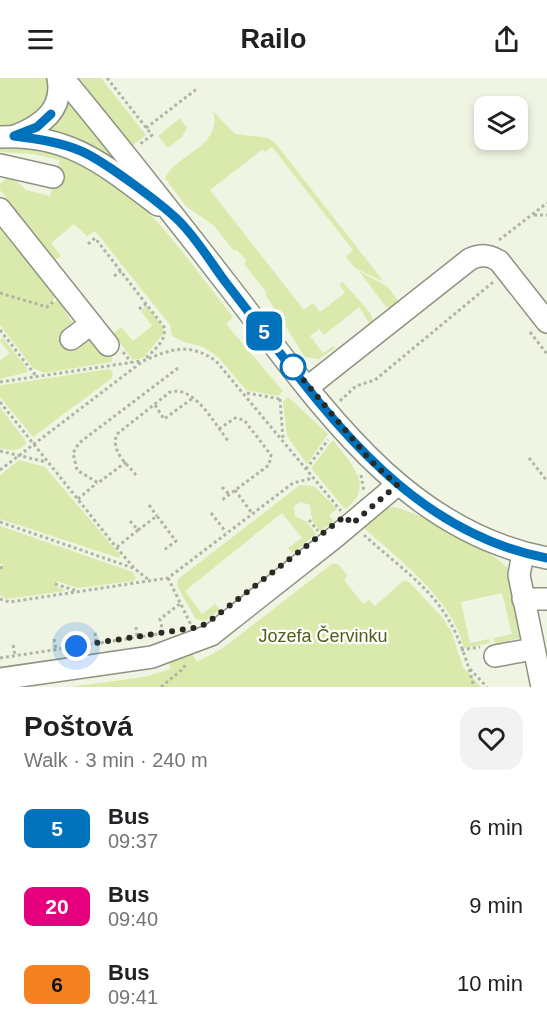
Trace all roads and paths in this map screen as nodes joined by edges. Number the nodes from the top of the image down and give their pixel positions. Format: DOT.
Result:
graph roads {
  1 [pos="58,78"];
  2 [pos="63,78"];
  3 [pos="107,78"];
  4 [pos="198,88"];
  5 [pos="146,128"];
  6 [pos="7,137"];
  7 [pos="136,147"];
  8 [pos="0,165"];
  9 [pos="53,177"];
  10 [pos="547,203"];
  11 [pos="0,209"];
  12 [pos="532,215"];
  13 [pos="547,215"];
  14 [pos="178,220"];
  15 [pos="489,255"];
  16 [pos="121,271"];
  17 [pos="114,276"];
  18 [pos="66,292"];
  19 [pos="499,292"];
  20 [pos="0,293"];
  21 [pos="146,304"];
  22 [pos="139,309"];
  23 [pos="547,322"];
  24 [pos="91,324"];
  25 [pos="526,327"];
  26 [pos="0,330"];
  27 [pos="71,339"];
  28 [pos="108,345"];
  29 [pos="547,354"];
  30 [pos="178,368"];
  31 [pos="37,377"];
  32 [pos="308,387"];
  33 [pos="245,393"];
  34 [pos="287,393"];
  35 [pos="194,398"];
  36 [pos="280,399"];
  37 [pos="0,402"];
  38 [pos="338,403"];
  39 [pos="154,405"];
  40 [pos="219,429"];
  41 [pos="332,434"];
  42 [pos="283,440"];
  43 [pos="229,442"];
  44 [pos="33,445"];
  45 [pos="0,452"];
  46 [pos="17,456"];
  47 [pos="529,458"];
  48 [pos="126,462"];
  49 [pos="48,463"];
  50 [pos="306,469"];
  51 [pos="0,470"];
  52 [pos="360,472"];
  53 [pos="136,475"];
  54 [pos="313,478"];
  55 [pos="547,481"];
  56 [pos="98,483"];
  57 [pos="397,485"];
  58 [pos="222,487"];
  59 [pos="235,490"];
  60 [pos="364,493"];
  61 [pos="229,495"];
  62 [pos="78,499"];
  63 [pos="222,500"];
  64 [pos="149,505"];
  65 [pos="251,512"];
  66 [pos="211,513"];
  67 [pos="157,516"];
  68 [pos="129,520"];
  69 [pos="309,520"];
  70 [pos="0,522"];
  71 [pos="352,524"];
  72 [pos="138,530"];
  73 [pos="226,532"];
  74 [pos="321,535"];
  75 [pos="116,547"];
  76 [pos="164,550"];
  77 [pos="523,553"];
  78 [pos="547,558"];
  79 [pos="135,569"];
  80 [pos="168,578"];
  81 [pos="150,581"];
  82 [pos="56,584"];
  83 [pos="79,591"];
  84 [pos="0,599"];
  85 [pos="524,599"];
  86 [pos="547,599"];
  87 [pos="181,603"];
  88 [pos="200,626"];
  89 [pos="136,627"];
  90 [pos="193,628"];
  91 [pos="183,630"];
  92 [pos="173,632"];
  93 [pos="95,633"];
  94 [pos="163,633"];
  95 [pos="137,637"];
  96 [pos="54,639"];
  97 [pos="96,643"];
  98 [pos="13,645"];
  99 [pos="56,649"];
  100 [pos="533,649"];
  101 [pos="461,650"];
  102 [pos="489,651"];
  103 [pos="15,655"];
  104 [pos="0,658"];
  105 [pos="469,668"];
  106 [pos="0,679"];
  107 [pos="474,687"];
  108 [pos="487,687"];
  109 [pos="542,687"];
  1 -- 6 [label="street"];
  2 -- 14 [label="street"];
  3 -- 5 [label="path"];
  4 -- 5 [label="path"];
  5 -- 7 [label="path"];
  6 -- 14 [label="street"];
  8 -- 9 [label="street"];
  10 -- 12 [label="path"];
  11 -- 18 [label="street"];
  12 -- 13 [label="path"];
  12 -- 15 [label="path"];
  14 -- 32 [label="street"];
  15 -- 23 [label="street"];
  15 -- 32 [label="street"];
  16 -- 17 [label="path"];
  18 -- 20 [label="path"];
  18 -- 24 [label="street"];
  19 -- 38 [label="path"];
  21 -- 22 [label="path"];
  24 -- 27 [label="street"];
  24 -- 28 [label="street"];
  25 -- 29 [label="path"];
  26 -- 31 [label="path"];
  30 -- 56 [label="path"];
  32 -- 57 [label="street"];
  33 -- 36 [label="path"];
  33 -- 42 [label="path"];
  33 -- 44 [label="path"];
  34 -- 36 [label="path"];
  35 -- 39 [label="path"];
  35 -- 39 [label="path"];
  35 -- 40 [label="path"];
  36 -- 42 [label="path"];
  37 -- 44 [label="path"];
  39 -- 48 [label="path"];
  40 -- 43 [label="path"];
  40 -- 59 [label="path"];
  41 -- 50 [label="path"];
  42 -- 50 [label="path"];
  44 -- 46 [label="path"];
  44 -- 49 [label="path"];
  45 -- 46 [label="path"];
  46 -- 49 [label="path"];
  46 -- 51 [label="path"];
  47 -- 55 [label="path"];
  48 -- 53 [label="path"];
  48 -- 56 [label="path"];
  49 -- 62 [label="path"];
  50 -- 54 [label="path"];
  52 -- 60 [label="path"];
  54 -- 65 [label="path"];
  54 -- 71 [label="path"];
  56 -- 62 [label="path"];
  57 -- 71 [label="street"];
  57 -- 77 [label="street"];
  58 -- 61 [label="path"];
  59 -- 61 [label="path"];
  59 -- 65 [label="path"];
  61 -- 63 [label="path"];
  62 -- 75 [label="path"];
  64 -- 67 [label="path"];
  65 -- 73 [label="path"];
  66 -- 73 [label="path"];
  67 -- 72 [label="path"];
  67 -- 76 [label="path"];
  68 -- 72 [label="path"];
  69 -- 74 [label="path"];
  70 -- 79 [label="path"];
  71 -- 101 [label="path"];
  71 -- 106 [label="street"];
  72 -- 75 [label="path"];
  73 -- 80 [label="path"];
  75 -- 79 [label="path"];
  77 -- 78 [label="street"];
  77 -- 85 [label="street"];
  79 -- 81 [label="path"];
  80 -- 81 [label="path"];
  80 -- 87 [label="path"];
  81 -- 83 [label="path"];
  82 -- 83 [label="path"];
  83 -- 84 [label="path"];
  85 -- 86 [label="street"];
  85 -- 100 [label="street"];
  87 -- 90 [label="path"];
  87 -- 94 [label="path"];
  88 -- 90 [label="path"];
  89 -- 95 [label="path"];
  90 -- 91 [label="path"];
  92 -- 94 [label="path"];
  93 -- 97 [label="path"];
  94 -- 95 [label="path"];
  95 -- 97 [label="path"];
  96 -- 99 [label="path"];
  97 -- 99 [label="path"];
  98 -- 103 [label="path"];
  99 -- 103 [label="path"];
  100 -- 102 [label="street"];
  100 -- 109 [label="street"];
  101 -- 102 [label="path"];
  101 -- 105 [label="path"];
  103 -- 104 [label="path"];
  105 -- 107 [label="path"];
  105 -- 108 [label="path"];
}
